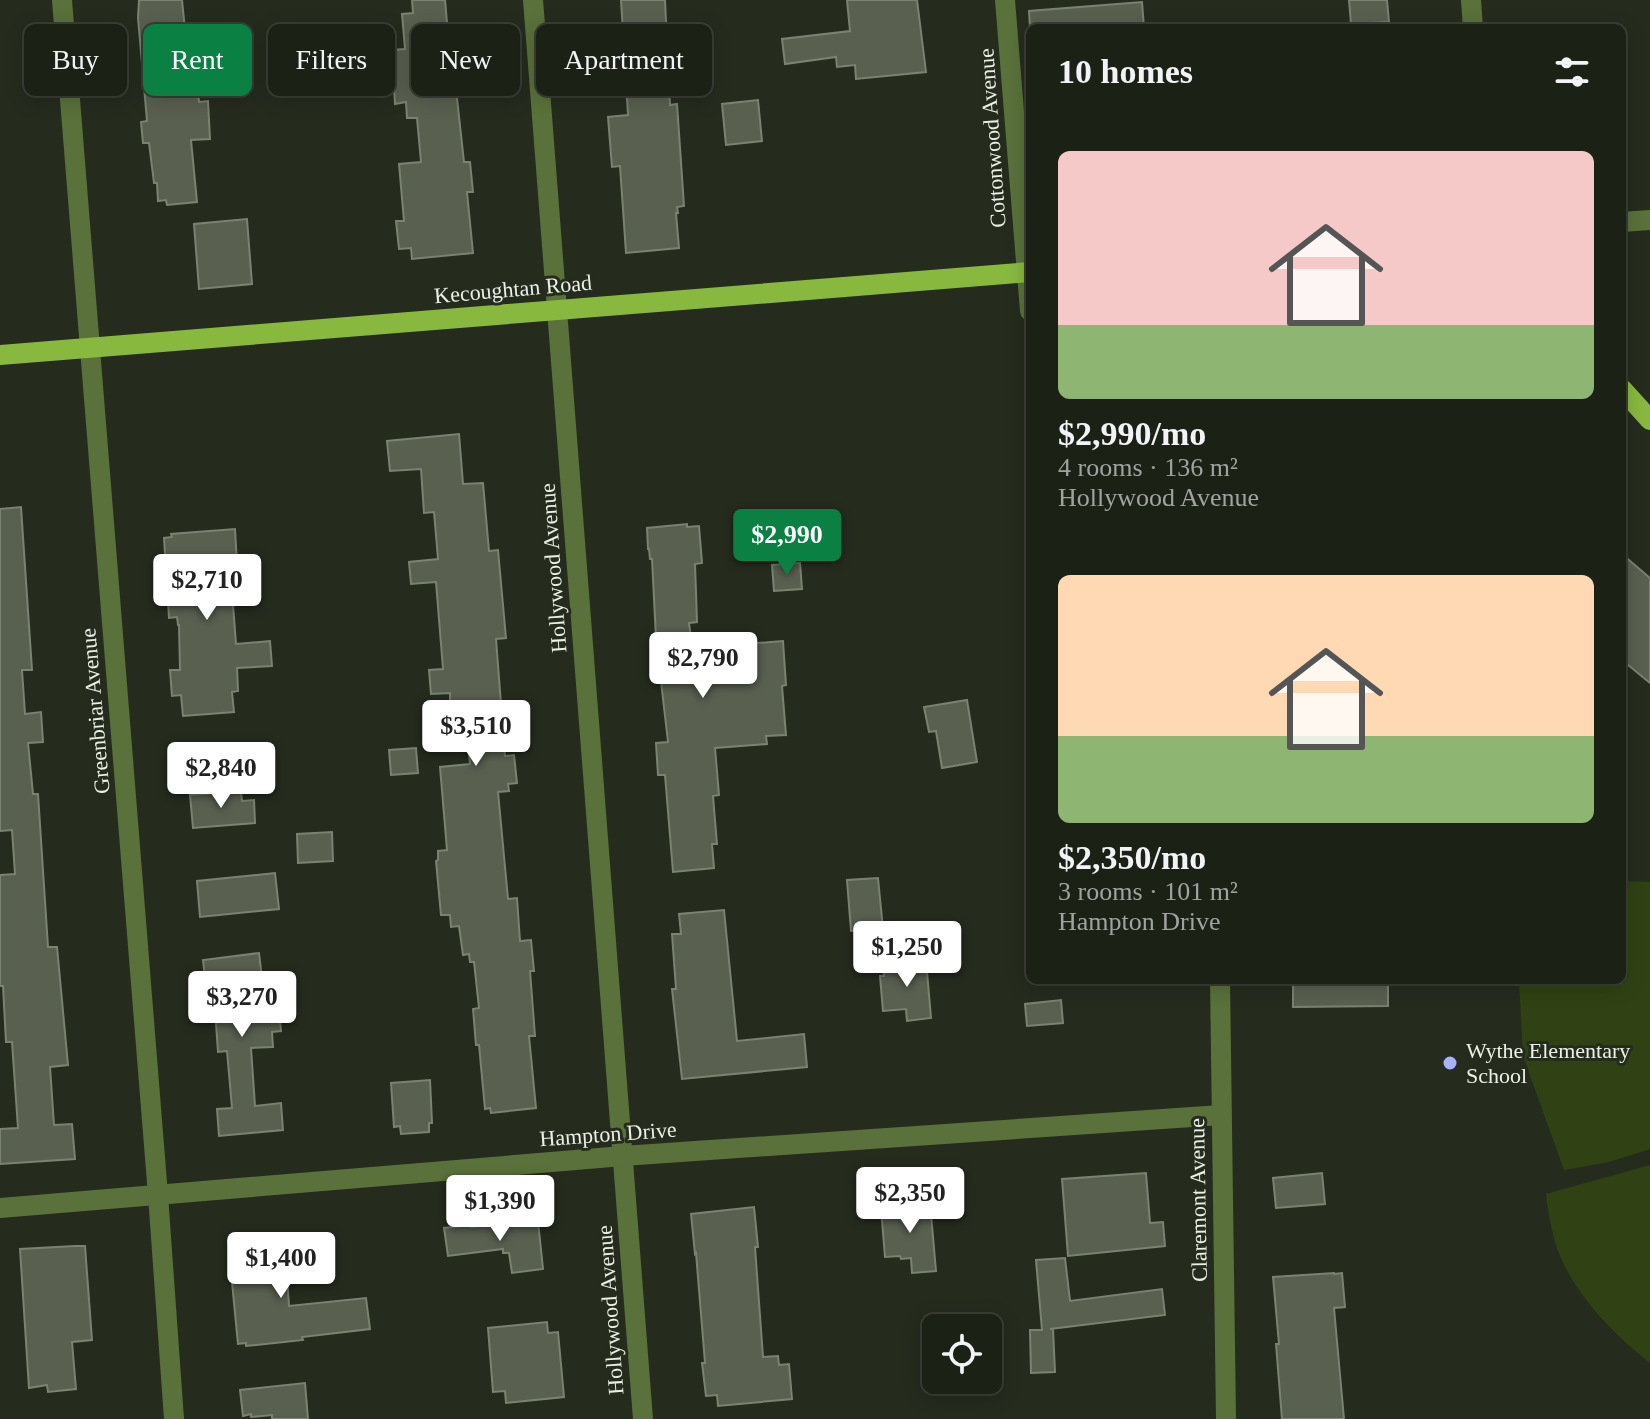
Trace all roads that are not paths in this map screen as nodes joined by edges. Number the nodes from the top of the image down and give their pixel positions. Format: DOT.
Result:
graph roads {
  1 [pos="62,0"];
  2 [pos="533,0"];
  3 [pos="1005,0"];
  4 [pos="1471,0"];
  5 [pos="1473,24"];
  6 [pos="1650,220"];
  7 [pos="1626,222"];
  8 [pos="1026,248"];
  9 [pos="1026,272"];
  10 [pos="557,309"];
  11 [pos="89,348"];
  12 [pos="0,355"];
  13 [pos="1626,393"];
  14 [pos="1650,420"];
  15 [pos="1220,984"];
  16 [pos="1221,1115"];
  17 [pos="623,1156"];
  18 [pos="158,1195"];
  19 [pos="0,1208"];
  20 [pos="174,1419"];
  21 [pos="643,1419"];
  22 [pos="1226,1419"];
  1 -- 11 [label="street, Greenbriar Avenue"];
  2 -- 10 [label="street, Hollywood Avenue"];
  3 -- 8 [label="street, Cottonwood Avenue"];
  4 -- 5 [label="street"];
  6 -- 7 [label="street"];
  9 -- 10 [label="main road, Kecoughtan Road"];
  10 -- 11 [label="main road, Kecoughtan Road"];
  10 -- 17 [label="street, Hollywood Avenue"];
  11 -- 12 [label="main road, Kecoughtan Road"];
  11 -- 18 [label="street, Greenbriar Avenue"];
  13 -- 14 [label="main road"];
  15 -- 16 [label="street, Claremont Avenue"];
  16 -- 17 [label="street, Hampton Drive"];
  16 -- 22 [label="street, Claremont Avenue"];
  17 -- 18 [label="street, Hampton Drive"];
  17 -- 21 [label="street, Hollywood Avenue"];
  18 -- 19 [label="street, Hampton Drive"];
  18 -- 20 [label="street, Greenbriar Avenue"];
}
